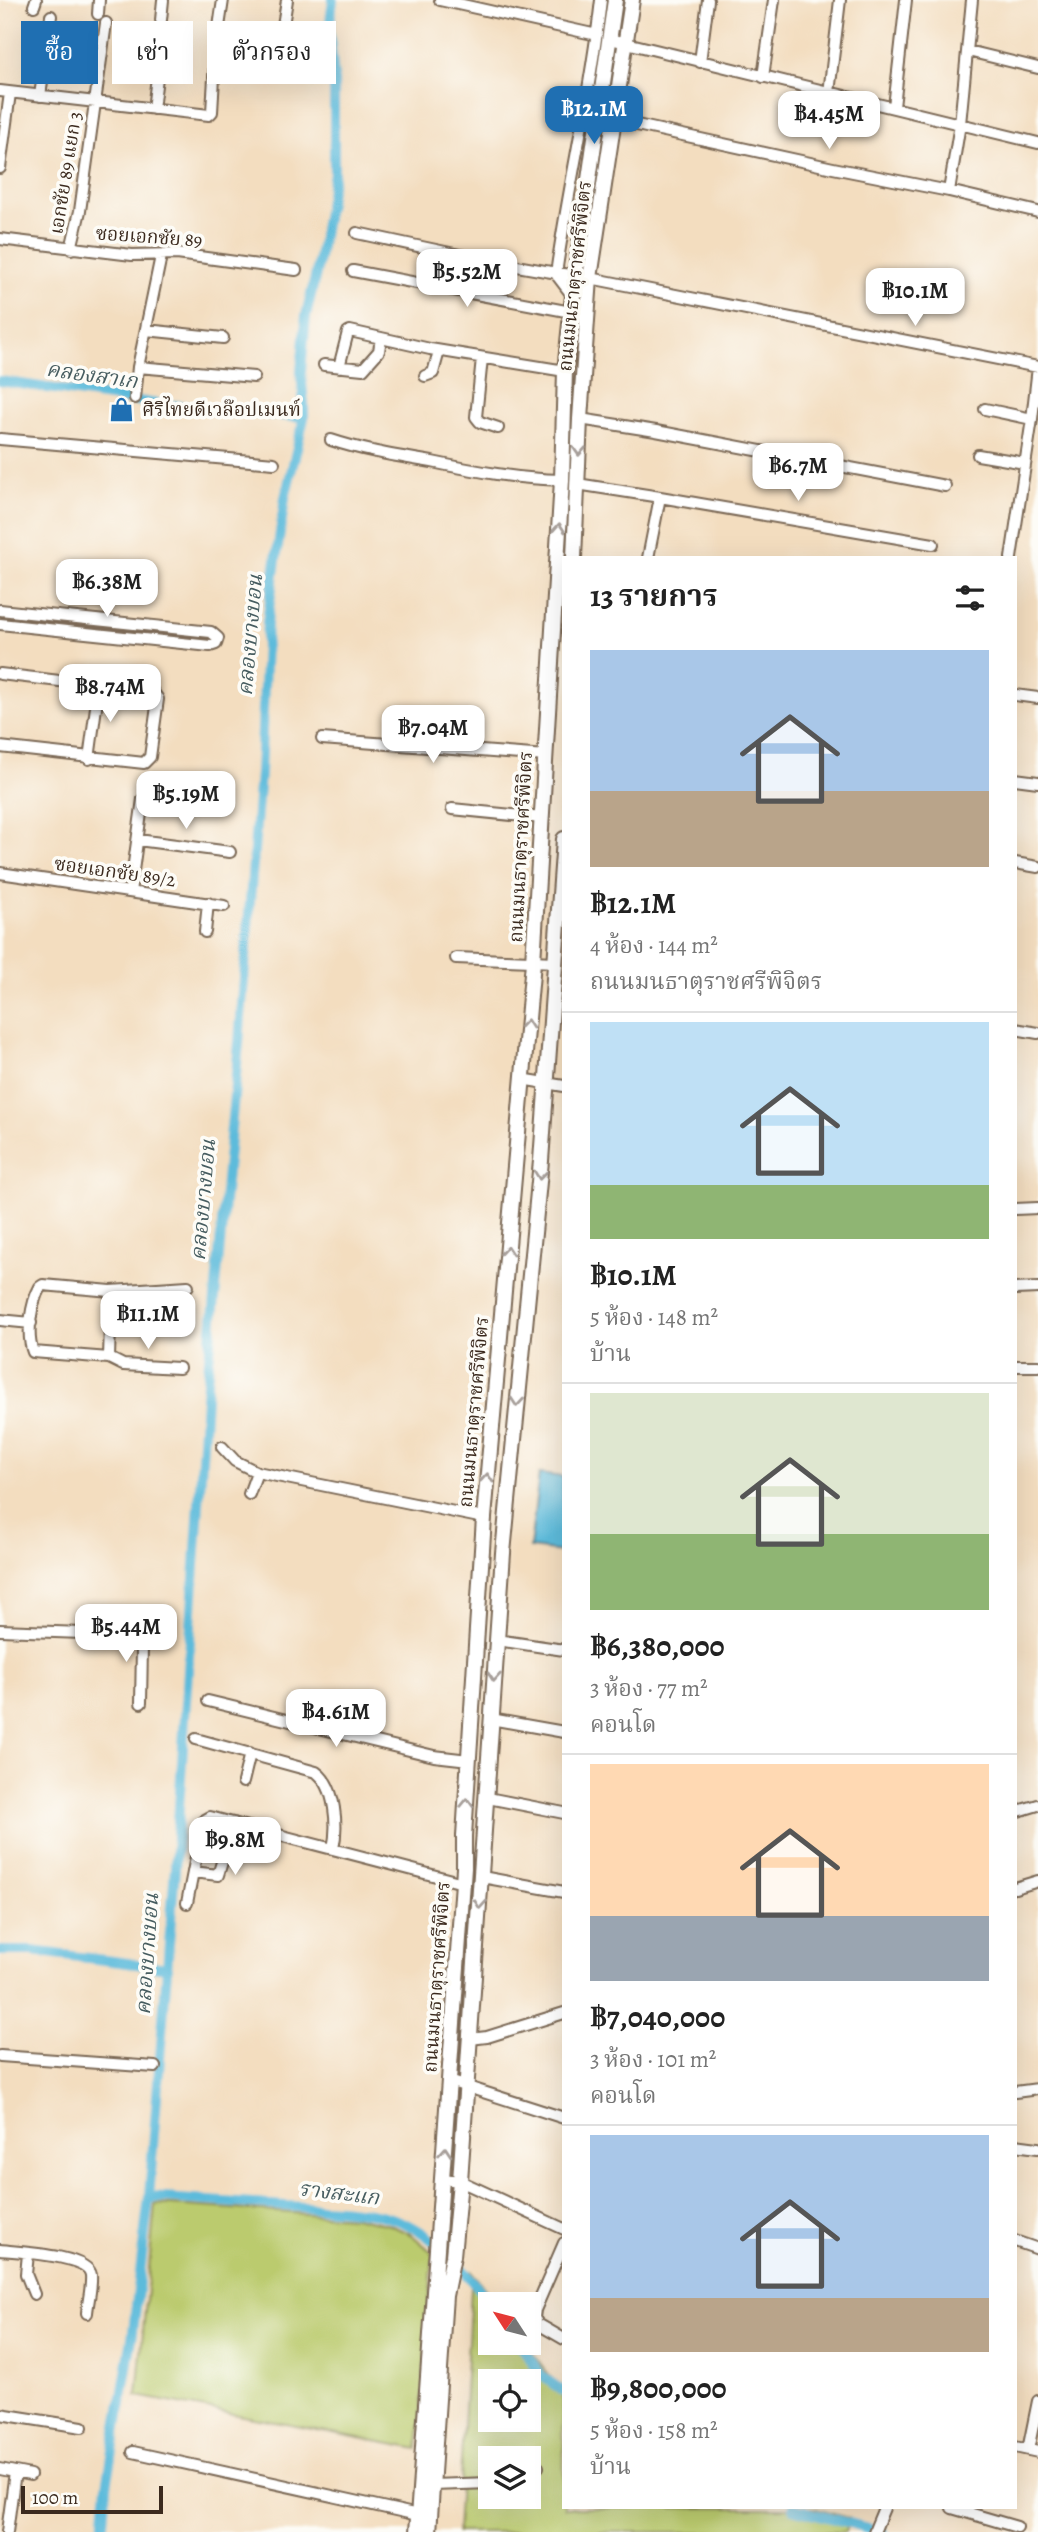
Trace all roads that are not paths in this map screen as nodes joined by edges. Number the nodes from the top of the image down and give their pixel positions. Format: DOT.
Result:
graph roads {
  1 [pos="99,0"];
  2 [pos="163,0"];
  3 [pos="223,0"];
  4 [pos="286,0"];
  5 [pos="440,0"];
  6 [pos="500,0"];
  7 [pos="601,0"];
  8 [pos="615,0"];
  9 [pos="632,0"];
  10 [pos="708,0"];
  11 [pos="774,0"];
  12 [pos="840,0"];
  13 [pos="906,0"];
  14 [pos="972,0"];
  15 [pos="499,13"];
  16 [pos="51,16"];
  17 [pos="220,21"];
  18 [pos="283,21"];
  19 [pos="604,37"];
  20 [pos="627,43"];
  21 [pos="968,51"];
  22 [pos="700,62"];
  23 [pos="1038,68"];
  24 [pos="763,77"];
  25 [pos="214,84"];
  26 [pos="5,92"];
  27 [pos="829,93"];
  28 [pos="40,96"];
  29 [pos="95,102"];
  30 [pos="894,107"];
  31 [pos="153,109"];
  32 [pos="614,120"];
  33 [pos="960,124"];
  34 [pos="1038,143"];
  35 [pos="0,169"];
  36 [pos="949,191"];
  37 [pos="1038,212"];
  38 [pos="357,233"];
  39 [pos="0,239"];
  40 [pos="71,249"];
  41 [pos="161,256"];
  42 [pos="296,270"];
  43 [pos="353,271"];
  44 [pos="555,274"];
  45 [pos="575,276"];
  46 [pos="590,278"];
  47 [pos="572,295"];
  48 [pos="570,313"];
  49 [pos="587,315"];
  50 [pos="146,330"];
  51 [pos="223,338"];
  52 [pos="381,338"];
  53 [pos="439,351"];
  54 [pos="482,358"];
  55 [pos="584,363"];
  56 [pos="324,365"];
  57 [pos="566,366"];
  58 [pos="138,367"];
  59 [pos="339,368"];
  60 [pos="425,376"];
  61 [pos="254,377"];
  62 [pos="135,398"];
  63 [pos="985,410"];
  64 [pos="580,419"];
  65 [pos="1032,419"];
  66 [pos="498,428"];
  67 [pos="0,439"];
  68 [pos="331,440"];
  69 [pos="978,455"];
  70 [pos="274,463"];
  71 [pos="1025,463"];
  72 [pos="562,480"];
  73 [pos="577,484"];
  74 [pos="945,486"];
  75 [pos="660,497"];
  76 [pos="933,544"];
  77 [pos="574,556"];
  78 [pos="648,556"];
  79 [pos="1010,556"];
  80 [pos="0,610"];
  81 [pos="0,624"];
  82 [pos="0,674"];
  83 [pos="99,685"];
  84 [pos="1017,695"];
  85 [pos="1038,698"];
  86 [pos="322,739"];
  87 [pos="0,747"];
  88 [pos="546,756"];
  89 [pos="89,759"];
  90 [pos="1017,779"];
  91 [pos="1038,782"];
  92 [pos="143,799"];
  93 [pos="452,809"];
  94 [pos="542,818"];
  95 [pos="138,840"];
  96 [pos="230,852"];
  97 [pos="1017,863"];
  98 [pos="1038,867"];
  99 [pos="562,870"];
  100 [pos="0,873"];
  101 [pos="130,892"];
  102 [pos="208,903"];
  103 [pos="224,906"];
  104 [pos="205,932"];
  105 [pos="456,958"];
  106 [pos="533,962"];
  107 [pos="556,962"];
  108 [pos="1017,1029"];
  109 [pos="1038,1033"];
  110 [pos="521,1079"];
  111 [pos="547,1083"];
  112 [pos="562,1086"];
  113 [pos="1038,1208"];
  114 [pos="1017,1209"];
  115 [pos="188,1286"];
  116 [pos="1038,1288"];
  117 [pos="1017,1289"];
  118 [pos="111,1291"];
  119 [pos="0,1320"];
  120 [pos="31,1323"];
  121 [pos="109,1358"];
  122 [pos="1017,1366"];
  123 [pos="1038,1366"];
  124 [pos="179,1368"];
  125 [pos="222,1447"];
  126 [pos="257,1472"];
  127 [pos="250,1494"];
  128 [pos="484,1518"];
  129 [pos="0,1630"];
  130 [pos="497,1640"];
  131 [pos="562,1650"];
  132 [pos="208,1701"];
  133 [pos="141,1703"];
  134 [pos="491,1719"];
  135 [pos="562,1732"];
  136 [pos="196,1739"];
  137 [pos="250,1753"];
  138 [pos="468,1760"];
  139 [pos="243,1782"];
  140 [pos="488,1798"];
  141 [pos="1038,1805"];
  142 [pos="1017,1811"];
  143 [pos="562,1813"];
  144 [pos="234,1823"];
  145 [pos="333,1849"];
  146 [pos="193,1872"];
  147 [pos="482,1877"];
  148 [pos="1038,1881"];
  149 [pos="463,1883"];
  150 [pos="1017,1887"];
  151 [pos="562,1892"];
  152 [pos="187,1903"];
  153 [pos="562,2014"];
  154 [pos="470,2039"];
  155 [pos="0,2056"];
  156 [pos="154,2066"];
  157 [pos="449,2081"];
  158 [pos="467,2085"];
  159 [pos="1038,2089"];
  160 [pos="1017,2092"];
  161 [pos="562,2117"];
  162 [pos="1017,2145"];
  163 [pos="1038,2148"];
  164 [pos="443,2179"];
  165 [pos="460,2181"];
  166 [pos="562,2228"];
  167 [pos="454,2235"];
  168 [pos="438,2239"];
  169 [pos="1017,2242"];
  170 [pos="562,2248"];
  171 [pos="1038,2249"];
  172 [pos="0,2250"];
  173 [pos="28,2254"];
  174 [pos="439,2289"];
  175 [pos="34,2294"];
  176 [pos="87,2313"];
  177 [pos="562,2338"];
  178 [pos="1038,2401"];
  179 [pos="0,2414"];
  180 [pos="82,2427"];
  181 [pos="1033,2451"];
  182 [pos="133,2452"];
  183 [pos="0,2469"];
  184 [pos="15,2472"];
  185 [pos="30,2475"];
  186 [pos="478,2483"];
  187 [pos="432,2485"];
  188 [pos="884,2509"];
  189 [pos="955,2509"];
  190 [pos="418,2515"];
  191 [pos="1017,2527"];
  192 [pos="875,2528"];
  193 [pos="6,2532"];
  194 [pos="417,2532"];
  195 [pos="429,2532"];
  1 -- 29 [label="street, เอกชัย 89 แยก 3"];
  2 -- 31 [label="street"];
  3 -- 17 [label="street"];
  4 -- 18 [label="street"];
  5 -- 15 [label="street"];
  6 -- 15 [label="street"];
  7 -- 19 [label="street, ถนนมนธาตุราชศรีพิจิตร"];
  8 -- 19 [label="street, ถนนมนธาตุราชศรีพิจิตร"];
  9 -- 20 [label="street, ถนนมนธาตุราชศรีพิจิตร"];
  10 -- 22 [label="street"];
  11 -- 24 [label="street"];
  12 -- 27 [label="street"];
  13 -- 30 [label="street"];
  14 -- 21 [label="street"];
  15 -- 19 [label="street"];
  16 -- 28 [label="street"];
  19 -- 20 [label="street"];
  19 -- 44 [label="street, ถนนมนธาตุราชศรีพิจิตร"];
  19 -- 45 [label="street, ถนนมนธาตุราชศรีพิจิตร"];
  20 -- 22 [label="street"];
  20 -- 32 [label="street, ถนนมนธาตุราชศรีพิจิตร"];
  21 -- 23 [label="street"];
  21 -- 33 [label="street"];
  22 -- 24 [label="street"];
  24 -- 27 [label="street"];
  25 -- 31 [label="street"];
  26 -- 28 [label="street"];
  26 -- 35 [label="street"];
  27 -- 30 [label="street"];
  28 -- 29 [label="street"];
  29 -- 31 [label="street"];
  29 -- 40 [label="street, เอกชัย 89 แยก 3"];
  30 -- 33 [label="street"];
  32 -- 36 [label="street"];
  32 -- 46 [label="street, ถนนมนธาตุราชศรีพิจิตร"];
  33 -- 34 [label="street"];
  33 -- 36 [label="street"];
  36 -- 37 [label="street"];
  38 -- 44 [label="street"];
  39 -- 40 [label="street, ซอยเอกชัย 89"];
  40 -- 41 [label="street, ซอยเอกชัย 89"];
  41 -- 42 [label="street, ซอยเอกชัย 89"];
  41 -- 50 [label="street"];
  43 -- 48 [label="street"];
  44 -- 45 [label="street"];
  44 -- 47 [label="street, ถนนมนธาตุราชศรีพิจิตร"];
  45 -- 46 [label="street"];
  45 -- 47 [label="street, ถนนมนธาตุราชศรีพิจิตร"];
  46 -- 49 [label="street, ถนนมนธาตุราชศรีพิจิตร"];
  46 -- 65 [label="street"];
  47 -- 48 [label="street, ถนนมนธาตุราชศรีพิจิตร"];
  48 -- 49 [label="street"];
  48 -- 57 [label="street, ถนนมนธาตุราชศรีพิจิตร"];
  49 -- 55 [label="street, ถนนมนธาตุราชศรีพิจิตร"];
  50 -- 51 [label="street"];
  50 -- 58 [label="street"];
  52 -- 53 [label="street"];
  52 -- 59 [label="street"];
  52 -- 59 [label="street"];
  53 -- 54 [label="street"];
  53 -- 60 [label="street"];
  54 -- 57 [label="street"];
  54 -- 66 [label="street"];
  55 -- 57 [label="street"];
  55 -- 64 [label="street, ถนนมนธาตุราชศรีพิจิตร"];
  56 -- 59 [label="street"];
  57 -- 72 [label="street, ถนนมนธาตุราชศรีพิจิตร"];
  58 -- 61 [label="street"];
  58 -- 62 [label="street"];
  63 -- 65 [label="street"];
  64 -- 73 [label="street, ถนนมนธาตุราชศรีพิจิตร, one-way"];
  64 -- 74 [label="street"];
  65 -- 71 [label="street"];
  67 -- 70 [label="street"];
  68 -- 72 [label="street"];
  69 -- 71 [label="street"];
  71 -- 79 [label="street"];
  88 -- 72 [label="street, ถนนมนธาตุราชศรีพิจิตร, one-way"];
  73 -- 75 [label="street"];
  73 -- 77 [label="street, ถนนมนธาตุราชศรีพิจิตร"];
  75 -- 76 [label="street"];
  75 -- 78 [label="street"];
  80 -- 81 [label="street"];
  82 -- 83 [label="street"];
  83 -- 89 [label="street"];
  83 -- 89 [label="street"];
  84 -- 85 [label="street"];
  86 -- 88 [label="street"];
  87 -- 89 [label="street"];
  88 -- 94 [label="street, ถนนมนธาตุราชศรีพิจิตร"];
  90 -- 91 [label="street"];
  92 -- 95 [label="street"];
  93 -- 94 [label="street"];
  94 -- 106 [label="street, ถนนมนธาตุราชศรีพิจิตร"];
  95 -- 96 [label="street"];
  95 -- 101 [label="street"];
  97 -- 98 [label="street"];
  99 -- 107 [label="street, ถนนมนธาตุราชศรีพิจิตร"];
  100 -- 101 [label="street, ซอยเอกชัย 89/2"];
  101 -- 102 [label="street, ซอยเอกชัย 89/2"];
  102 -- 103 [label="street, ซอยเอกชัย 89/2"];
  102 -- 104 [label="street"];
  105 -- 106 [label="street"];
  106 -- 107 [label="street"];
  110 -- 106 [label="street, ถนนมนธาตุราชศรีพิจิตร, one-way"];
  107 -- 111 [label="street, ถนนมนธาตุราชศรีพิจิตร"];
  108 -- 109 [label="street"];
  110 -- 111 [label="street"];
  128 -- 110 [label="street, ถนนมนธาตุราชศรีพิจิตร, one-way"];
  111 -- 112 [label="street"];
  111 -- 130 [label="street, ถนนมนธาตุราชศรีพิจิตร, one-way"];
  113 -- 114 [label="street"];
  115 -- 118 [label="street"];
  116 -- 117 [label="street"];
  118 -- 120 [label="street"];
  118 -- 121 [label="street"];
  119 -- 120 [label="street"];
  120 -- 121 [label="street"];
  121 -- 124 [label="street"];
  122 -- 123 [label="street"];
  125 -- 126 [label="street"];
  126 -- 127 [label="street"];
  126 -- 128 [label="street"];
  128 -- 138 [label="street, ถนนมนธาตุราชศรีพิจิตร"];
  129 -- 133 [label="street"];
  130 -- 131 [label="street"];
  130 -- 134 [label="street, ถนนมนธาตุราชศรีพิจิตร, one-way"];
  132 -- 138 [label="street"];
  134 -- 135 [label="street"];
  134 -- 140 [label="street, ถนนมนธาตุราชศรีพิจิตร"];
  136 -- 137 [label="street"];
  137 -- 139 [label="street"];
  137 -- 145 [label="street"];
  149 -- 138 [label="street, ถนนมนธาตุราชศรีพิจิตร, one-way"];
  140 -- 143 [label="street"];
  140 -- 147 [label="street, ถนนมนธาตุราชศรีพิจิตร"];
  141 -- 142 [label="street"];
  144 -- 145 [label="street"];
  144 -- 146 [label="street"];
  144 -- 146 [label="street"];
  145 -- 149 [label="street"];
  146 -- 152 [label="street"];
  147 -- 151 [label="street"];
  147 -- 154 [label="street, ถนนมนธาตุราชศรีพิจิตร, one-way"];
  148 -- 150 [label="street"];
  149 -- 157 [label="street, ถนนมนธาตุราชศรีพิจิตร"];
  153 -- 154 [label="street"];
  154 -- 158 [label="street, ถนนมนธาตุราชศรีพิจิตร"];
  155 -- 156 [label="street"];
  157 -- 158 [label="street"];
  164 -- 157 [label="street, ถนนมนธาตุราชศรีพิจิตร, one-way"];
  158 -- 161 [label="street"];
  158 -- 165 [label="street, ถนนมนธาตุราชศรีพิจิตร"];
  159 -- 160 [label="street"];
  162 -- 163 [label="street"];
  164 -- 165 [label="street"];
  164 -- 168 [label="street, ถนนมนธาตุราชศรีพิจิตร"];
  165 -- 166 [label="street"];
  165 -- 167 [label="street, ถนนมนธาตุราชศรีพิจิตร"];
  167 -- 168 [label="street"];
  167 -- 174 [label="street, ถนนมนธาตุราชศรีพิจิตร"];
  168 -- 174 [label="street, ถนนมนธาตุราชศรีพิจิตร"];
  169 -- 171 [label="street"];
  170 -- 177 [label="street"];
  172 -- 173 [label="street"];
  173 -- 175 [label="street"];
  173 -- 176 [label="street"];
  174 -- 187 [label="street, ถนนมนธาตุราชศรีพิจิตร"];
  174 -- 190 [label="street, ถนนมนธาตุราชศรีพิจิตร"];
  178 -- 181 [label="street"];
  179 -- 180 [label="street"];
  182 -- 190 [label="street"];
  183 -- 184 [label="street"];
  184 -- 185 [label="street"];
  184 -- 193 [label="street"];
  186 -- 187 [label="street"];
  187 -- 195 [label="street, ถนนมนธาตุราชศรีพิจิตร"];
  188 -- 192 [label="street"];
  189 -- 191 [label="street"];
  190 -- 194 [label="street, ถนนมนธาตุราชศรีพิจิตร"];
}
